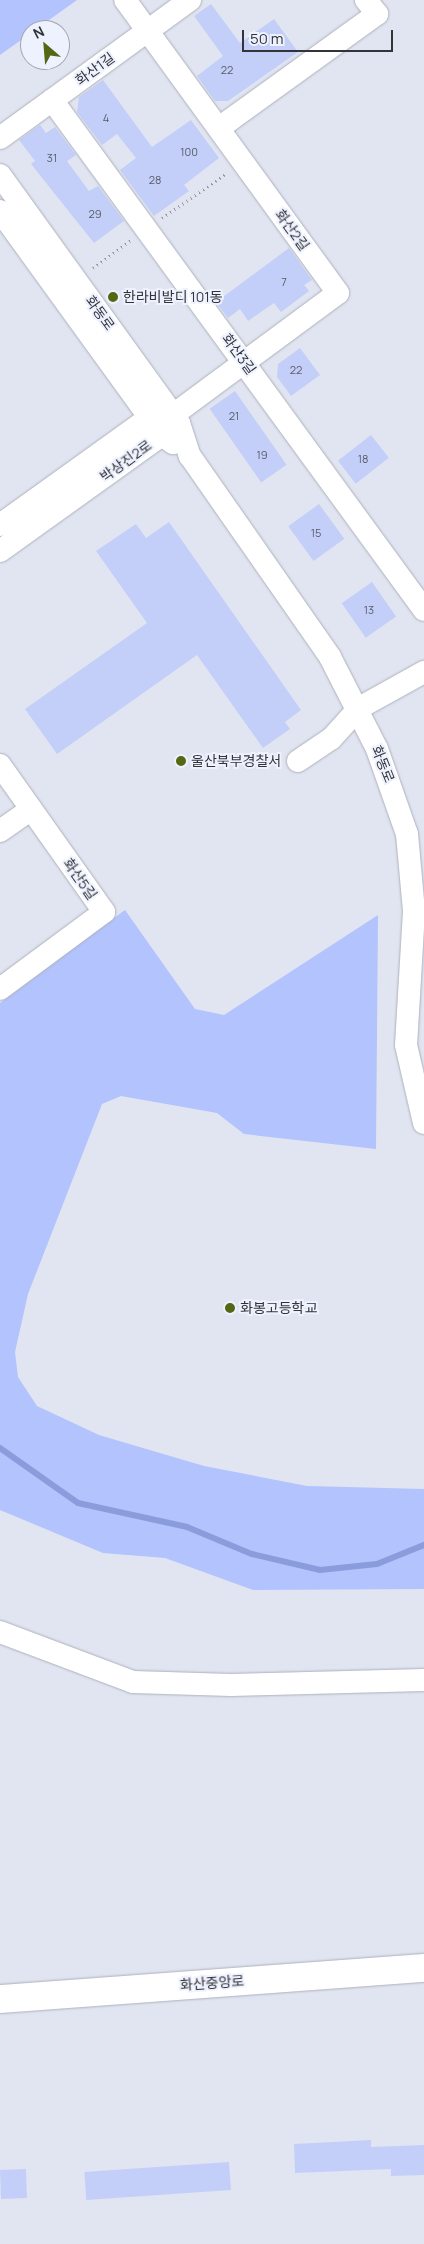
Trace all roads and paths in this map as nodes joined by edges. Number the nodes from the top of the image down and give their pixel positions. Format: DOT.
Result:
graph roads {
  1 [pos="125,0"];
  2 [pos="190,0"];
  3 [pos="366,0"];
  4 [pos="148,31"];
  5 [pos="52,100"];
  6 [pos="218,128"];
  7 [pos="0,138"];
  8 [pos="243,162"];
  9 [pos="0,174"];
  10 [pos="0,211"];
  11 [pos="146,229"];
  12 [pos="91,270"];
  13 [pos="244,362"];
  14 [pos="173,415"];
  15 [pos="156,427"];
  16 [pos="190,456"];
  17 [pos="0,525"];
  18 [pos="0,551"];
  19 [pos="424,610"];
  20 [pos="424,672"];
  21 [pos="359,708"];
  22 [pos="298,761"];
  23 [pos="0,765"];
  24 [pos="31,808"];
  25 [pos="0,830"];
  26 [pos="418,873"];
  27 [pos="0,989"];
  28 [pos="424,1123"];
  29 [pos="0,1632"];
  30 [pos="424,1680"];
  31 [pos="424,1968"];
  32 [pos="0,1999"];
  1 -- 4 [label="street, 화산2길"];
  2 -- 4 [label="street, 화산1길"];
  3 -- 6 [label="street"];
  4 -- 5 [label="street, 화산1길"];
  4 -- 6 [label="street, 화산2길"];
  5 -- 7 [label="street, 화산1길"];
  5 -- 11 [label="street, 화산3길"];
  6 -- 8 [label="street, 화산2길"];
  8 -- 11 [label="path"];
  8 -- 13 [label="street, 화산2길"];
  9 -- 14 [label="street, 화동로"];
  10 -- 15 [label="street, 화동로"];
  11 -- 12 [label="path"];
  11 -- 13 [label="street, 화산3길"];
  13 -- 14 [label="street, 화산2길"];
  13 -- 19 [label="street, 화산3길"];
  14 -- 15 [label="street, 박상진2로"];
  14 -- 16 [label="street, 화동로"];
  15 -- 16 [label="street, 화동로"];
  15 -- 17 [label="street, 박상진2로"];
  15 -- 18 [label="street, 박상진2로"];
  16 -- 21 [label="street, 화동로"];
  20 -- 21 [label="street"];
  21 -- 22 [label="street"];
  21 -- 26 [label="street, 화동로"];
  23 -- 24 [label="street, 화산5길"];
  24 -- 25 [label="street"];
  24 -- 27 [label="street, 화산5길"];
  26 -- 28 [label="street, 화동로"];
  29 -- 30 [label="street"];
  31 -- 32 [label="main road, 화산중앙로"];
}
